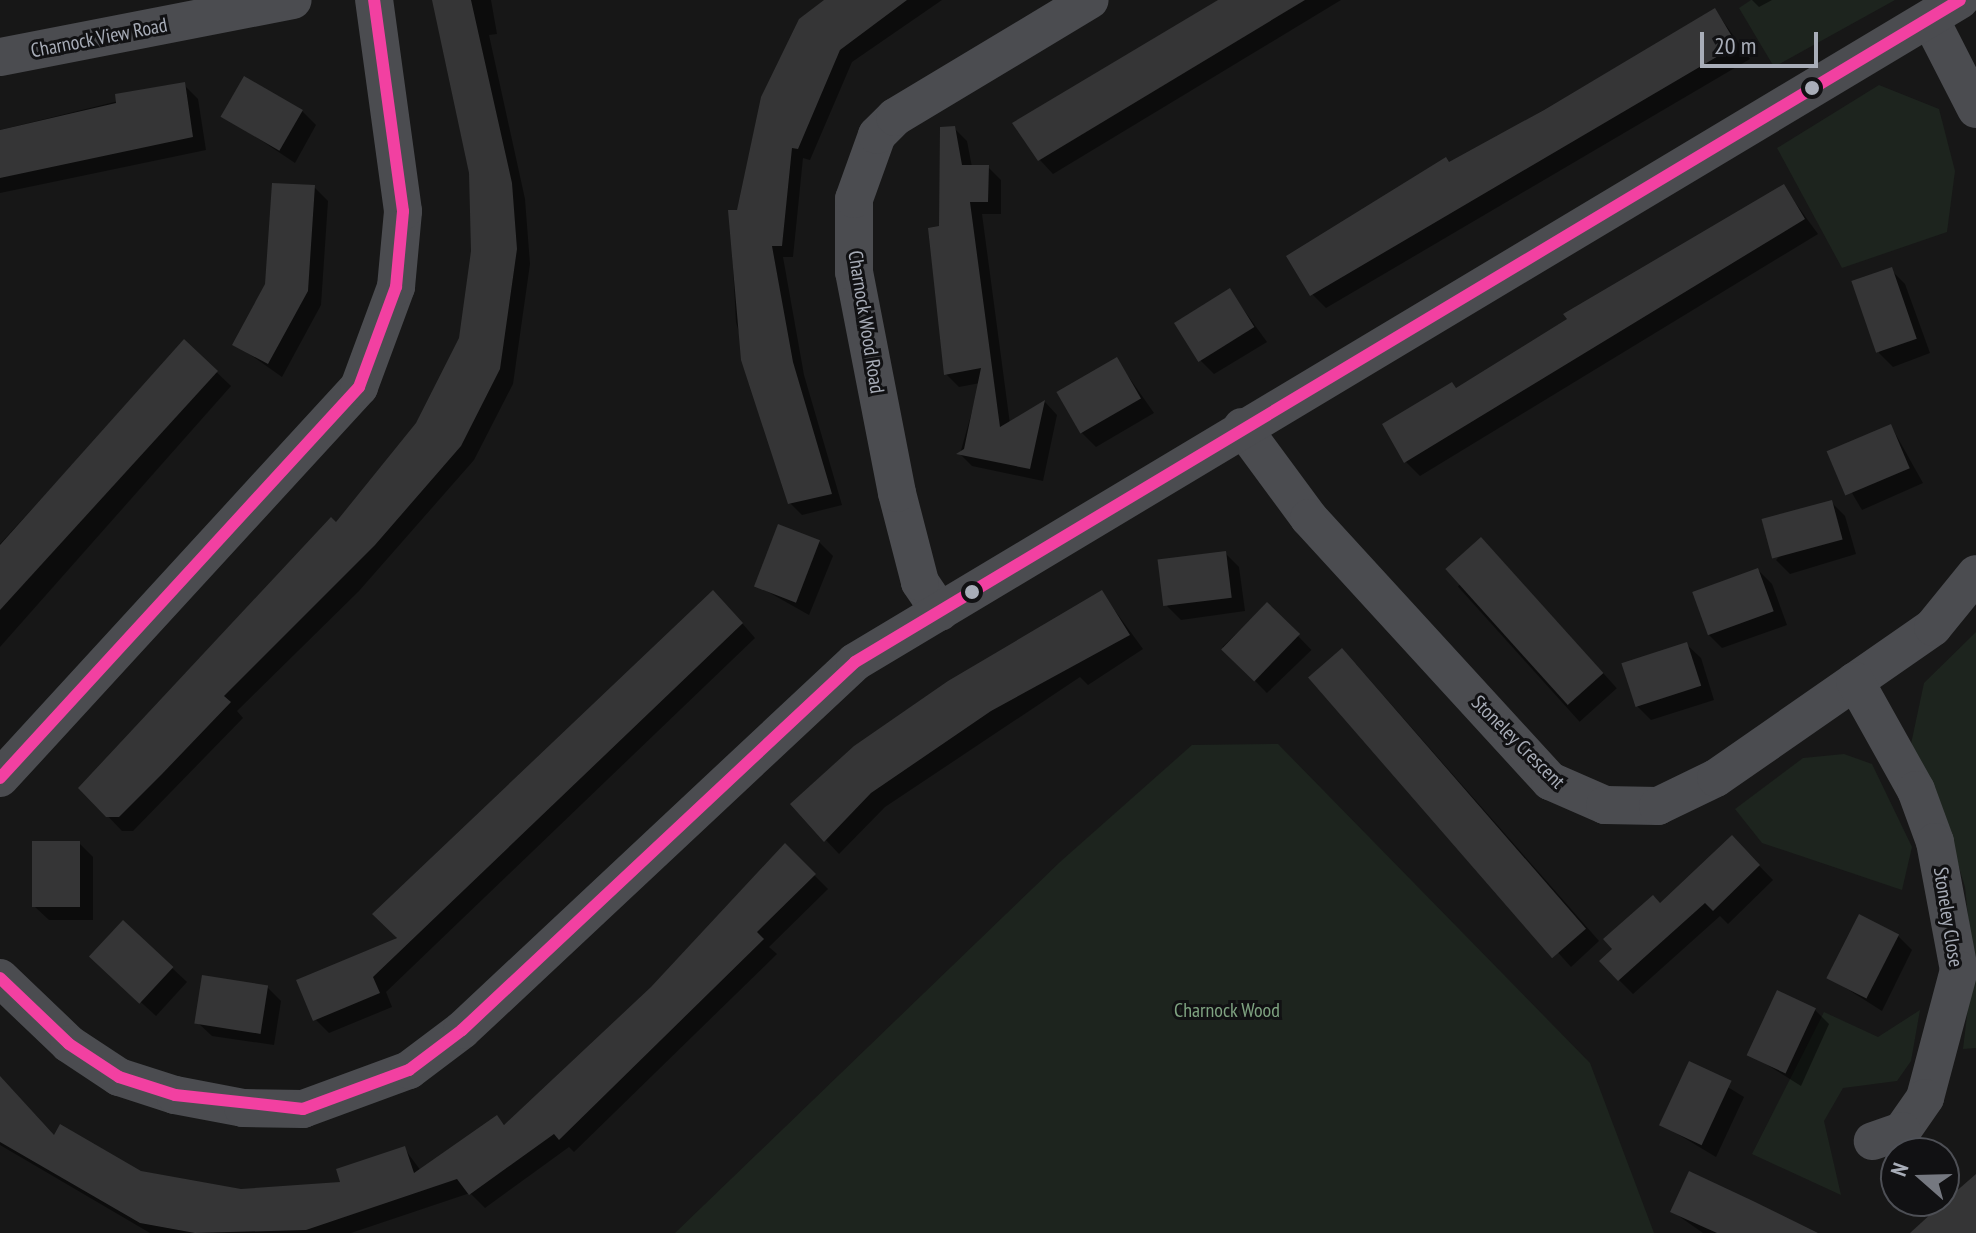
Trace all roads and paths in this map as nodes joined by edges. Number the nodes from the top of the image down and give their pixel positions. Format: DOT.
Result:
graph roads {
  1 [pos="292,0"];
  2 [pos="374,0"];
  3 [pos="1090,0"];
  4 [pos="1945,9"];
  5 [pos="0,57"];
  6 [pos="1976,109"];
  7 [pos="1242,427"];
  8 [pos="1976,574"];
  9 [pos="940,612"];
  10 [pos="1855,681"];
  11 [pos="0,778"];
  12 [pos="0,978"];
  13 [pos="1873,1141"];
  1 -- 5 [label="street, Charnock View Road"];
  2 -- 11 [label="street"];
  3 -- 9 [label="street, Charnock Wood Road"];
  4 -- 6 [label="street"];
  4 -- 7 [label="street"];
  7 -- 9 [label="street"];
  7 -- 10 [label="street, Stoneley Crescent"];
  8 -- 10 [label="street, Stoneley Crescent"];
  9 -- 12 [label="street"];
  10 -- 13 [label="street, Stoneley Close"];
}
